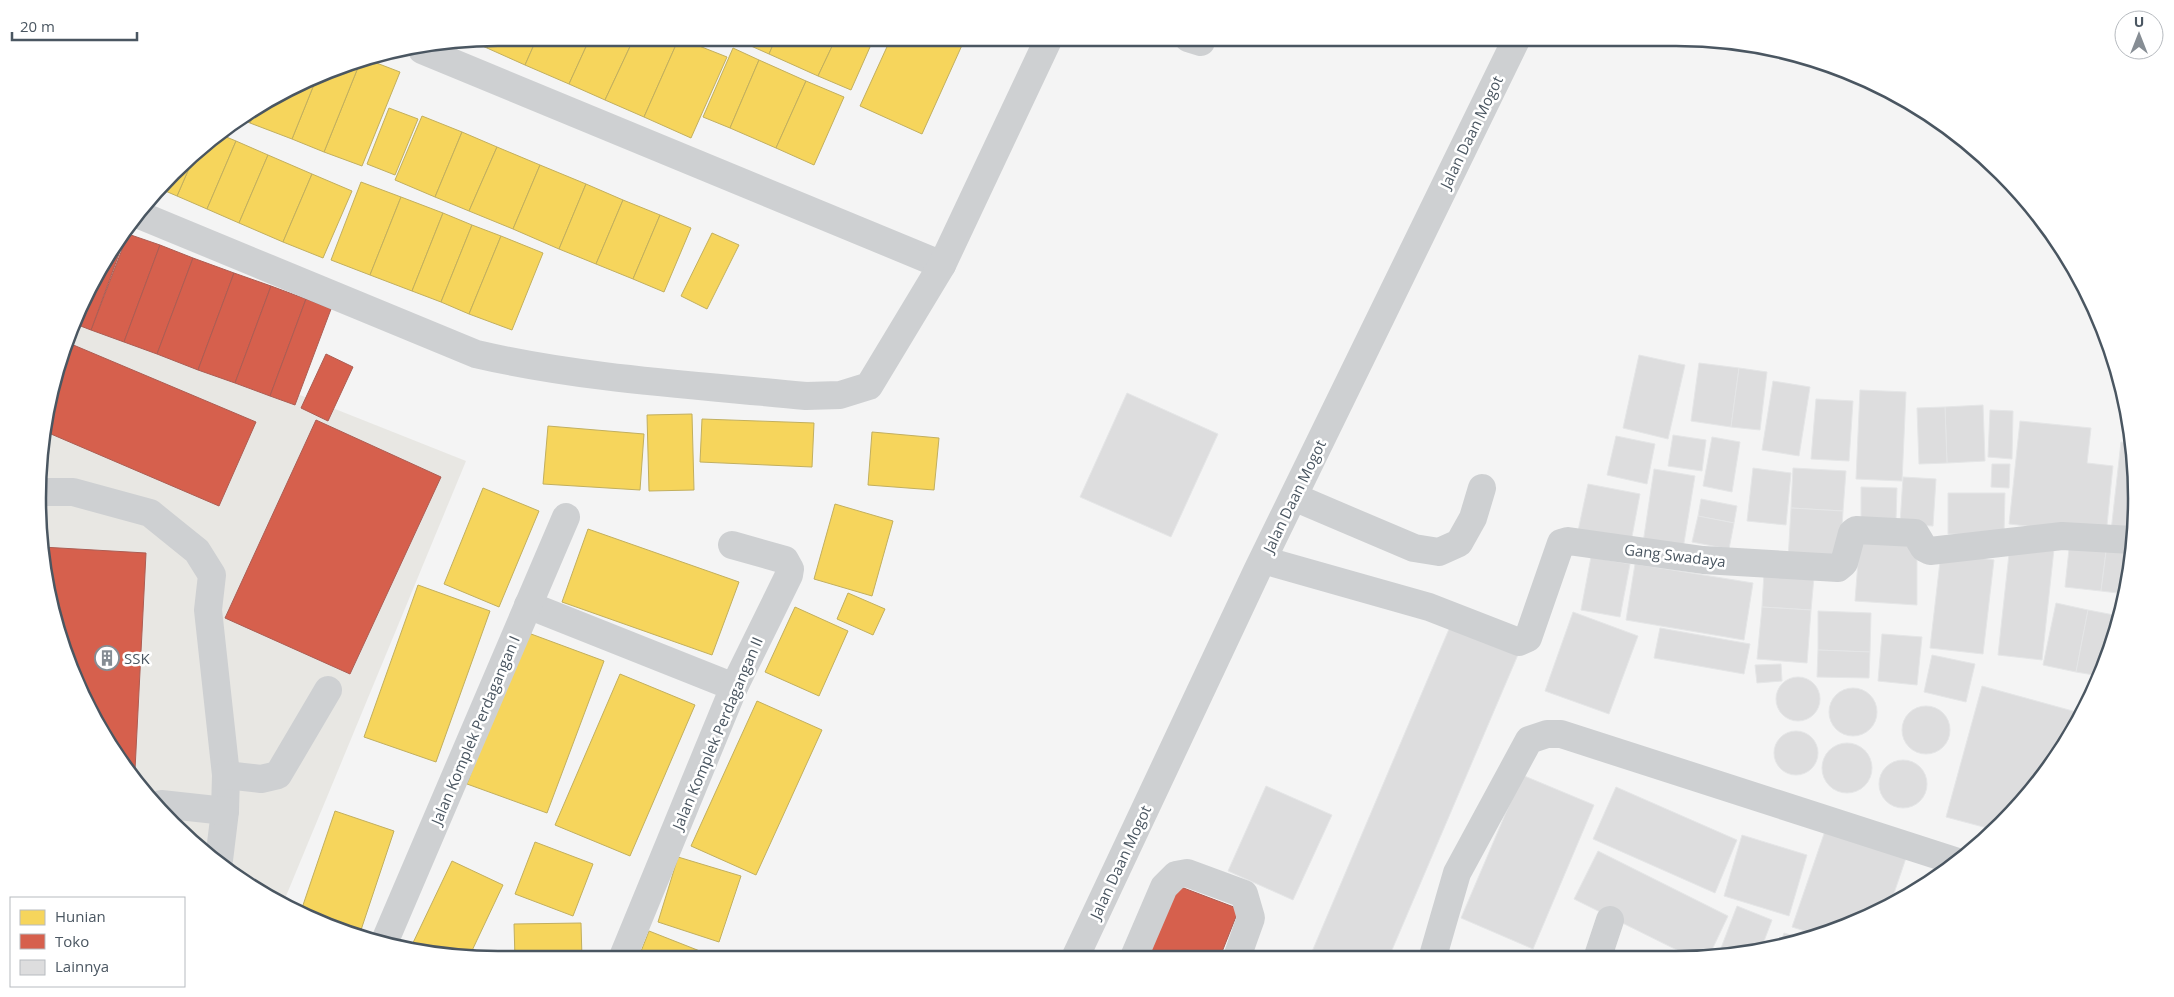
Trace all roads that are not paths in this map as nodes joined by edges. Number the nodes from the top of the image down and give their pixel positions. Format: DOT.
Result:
graph roads {
  1 [pos="1045,46"];
  2 [pos="1513,46"];
  3 [pos="427,52"];
  4 [pos="145,217"];
  5 [pos="942,265"];
  6 [pos="47,477"];
  7 [pos="1482,488"];
  8 [pos="46,492"];
  9 [pos="73,492"];
  10 [pos="1294,497"];
  11 [pos="566,517"];
  12 [pos="2126,540"];
  13 [pos="732,545"];
  14 [pos="1263,560"];
  15 [pos="528,605"];
  16 [pos="734,688"];
  17 [pos="328,690"];
  18 [pos="226,774"];
  19 [pos="166,805"];
  20 [pos="225,811"];
  21 [pos="219,854"];
  22 [pos="1948,859"];
  23 [pos="1610,920"];
  24 [pos="387,936"];
  25 [pos="625,951"];
  26 [pos="1078,951"];
  27 [pos="1137,951"];
  28 [pos="1239,951"];
  29 [pos="1434,951"];
  30 [pos="1600,951"];
  1 -- 5 [label="street"];
  2 -- 10 [label="street, Jalan Daan Mogot"];
  3 -- 5 [label="street"];
  4 -- 5 [label="street"];
  6 -- 9 [label="street"];
  7 -- 10 [label="street"];
  8 -- 9 [label="street"];
  9 -- 18 [label="street"];
  10 -- 14 [label="street, Jalan Daan Mogot"];
  11 -- 15 [label="street, Jalan Komplek Perdagangan I"];
  12 -- 14 [label="street, Gang Swadaya"];
  13 -- 16 [label="street, Jalan Komplek Perdagangan II"];
  14 -- 26 [label="street, Jalan Daan Mogot"];
  15 -- 16 [label="street"];
  15 -- 24 [label="street, Jalan Komplek Perdagangan I"];
  16 -- 25 [label="street, Jalan Komplek Perdagangan II"];
  17 -- 18 [label="street"];
  18 -- 20 [label="street"];
  19 -- 20 [label="street"];
  20 -- 21 [label="street"];
  22 -- 29 [label="street"];
  23 -- 30 [label="street"];
  27 -- 28 [label="street"];
}
